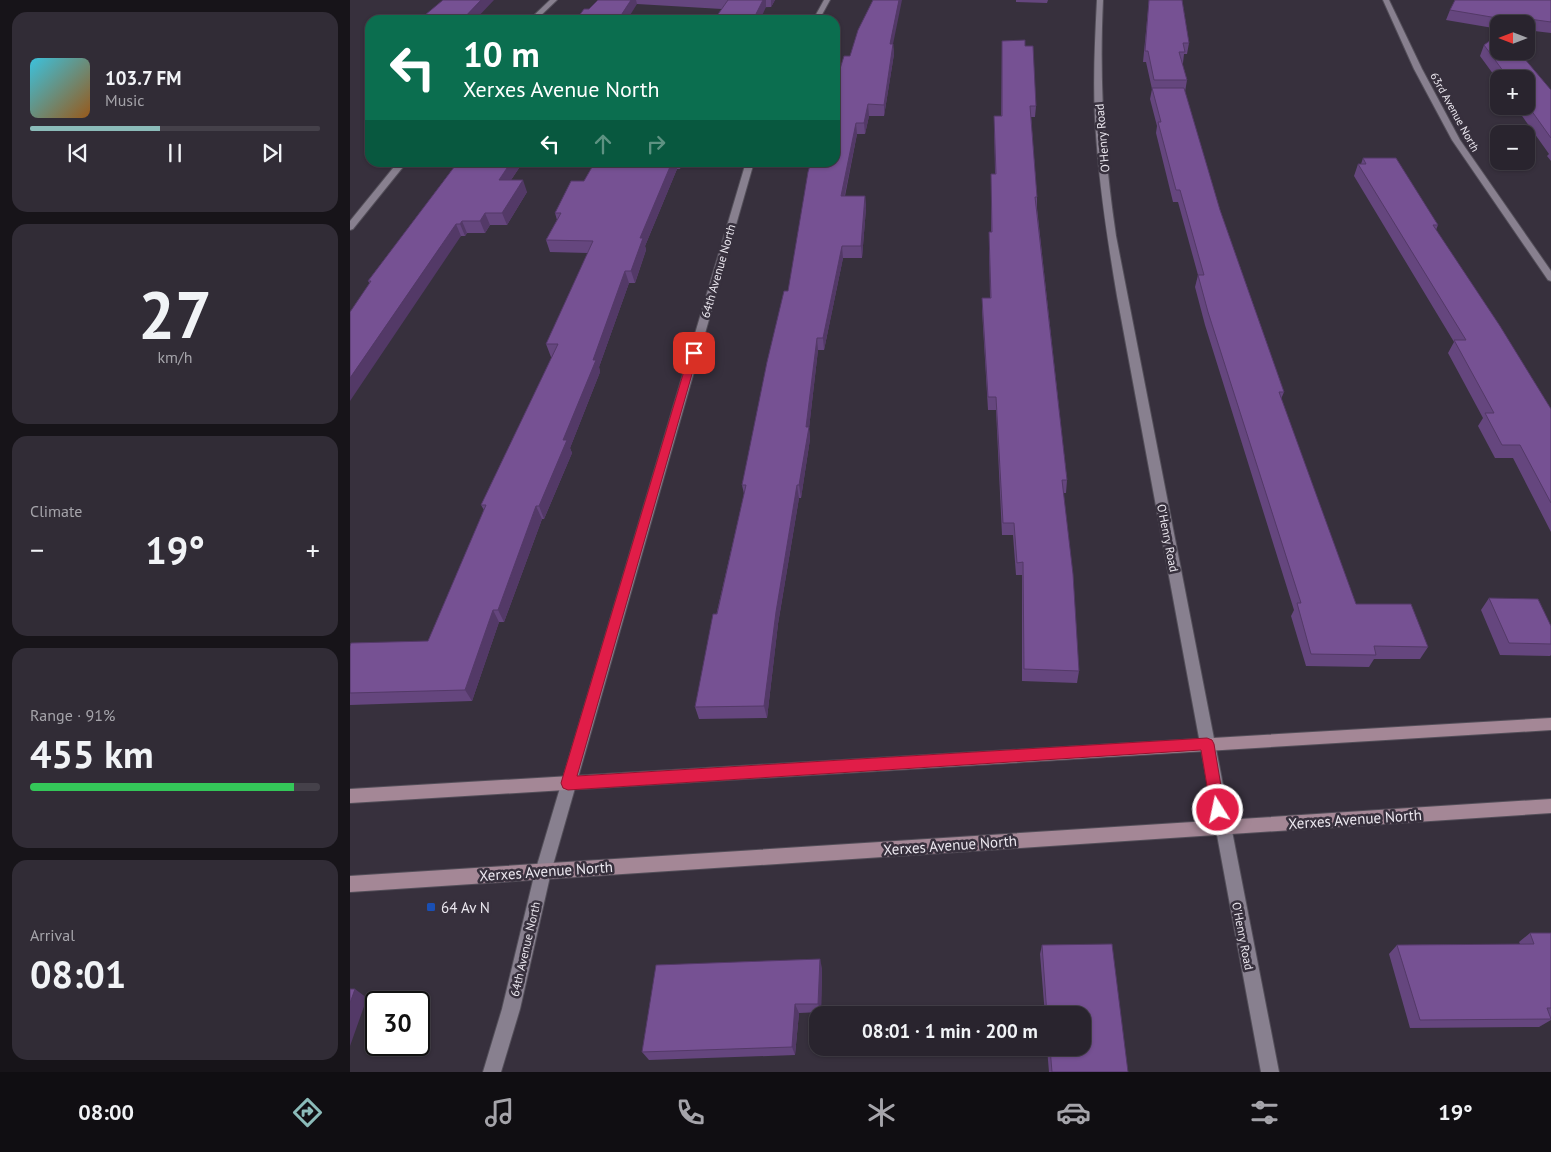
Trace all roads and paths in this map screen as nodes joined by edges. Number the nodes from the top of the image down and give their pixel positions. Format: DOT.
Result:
graph roads {
  1 [pos="554,0"];
  2 [pos="827,0"];
  3 [pos="1100,0"];
  4 [pos="1386,0"];
  5 [pos="538,15"];
  6 [pos="819,15"];
  7 [pos="399,167"];
  8 [pos="749,167"];
  9 [pos="350,227"];
  10 [pos="1551,278"];
  11 [pos="1551,724"];
  12 [pos="1207,744"];
  13 [pos="568,783"];
  14 [pos="350,796"];
  15 [pos="1551,806"];
  16 [pos="1221,827"];
  17 [pos="543,872"];
  18 [pos="350,884"];
  19 [pos="492,1072"];
  20 [pos="1270,1072"];
  1 -- 5 [label="street"];
  2 -- 6 [label="street"];
  3 -- 12 [label="street, O'Henry Road"];
  4 -- 10 [label="street, 63rd Avenue North"];
  7 -- 9 [label="street"];
  8 -- 13 [label="street, 64th Avenue North"];
  11 -- 12 [label="street"];
  12 -- 13 [label="street"];
  12 -- 16 [label="street, O'Henry Road"];
  13 -- 14 [label="street"];
  13 -- 17 [label="street, 64th Avenue North"];
  15 -- 16 [label="street, Xerxes Avenue North"];
  16 -- 17 [label="street, Xerxes Avenue North"];
  16 -- 20 [label="street, O'Henry Road"];
  17 -- 18 [label="street, Xerxes Avenue North"];
  17 -- 19 [label="street, 64th Avenue North"];
}
